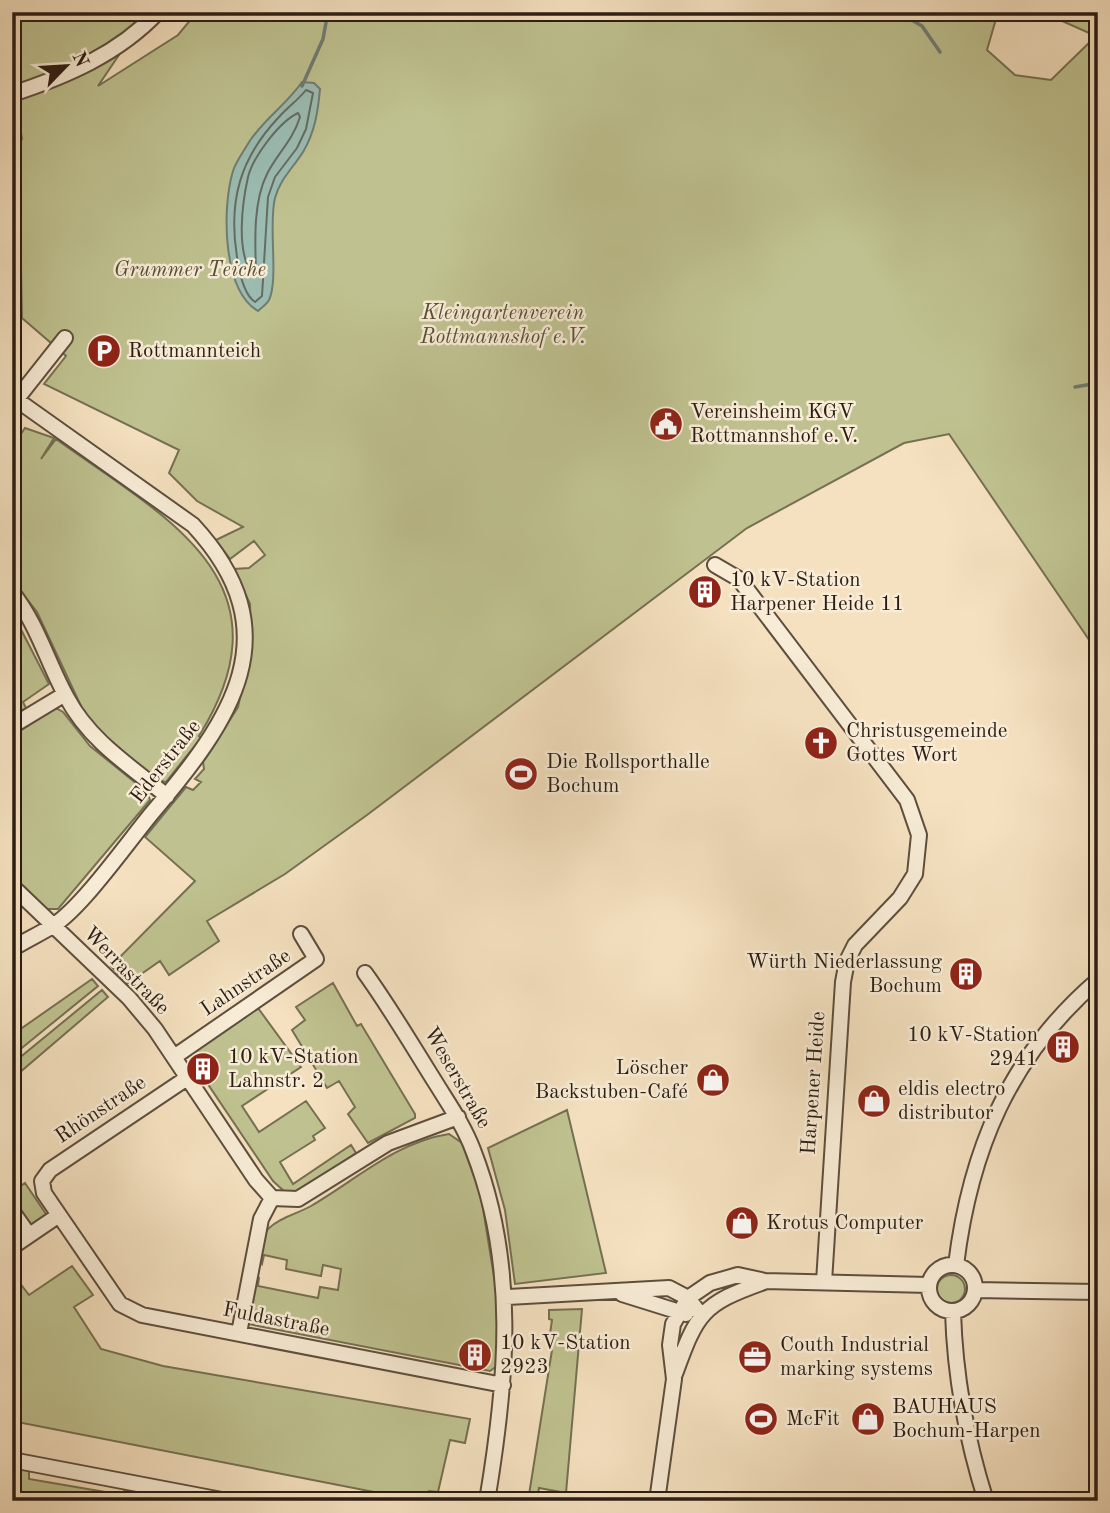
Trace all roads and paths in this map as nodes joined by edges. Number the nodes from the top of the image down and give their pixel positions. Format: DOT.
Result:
graph roads {
  1 [pos="158,12"];
  2 [pos="12,94"];
  3 [pos="65,338"];
  4 [pos="14,402"];
  5 [pos="715,565"];
  6 [pos="12,592"];
  7 [pos="65,694"];
  8 [pos="12,726"];
  9 [pos="167,796"];
  10 [pos="12,886"];
  11 [pos="54,925"];
  12 [pos="301,934"];
  13 [pos="12,949"];
  14 [pos="365,973"];
  15 [pos="1098,980"];
  16 [pos="174,1057"];
  17 [pos="187,1078"];
  18 [pos="457,1117"];
  19 [pos="42,1181"];
  20 [pos="272,1198"];
  21 [pos="12,1211"];
  22 [pos="59,1215"];
  23 [pos="29,1236"];
  24 [pos="12,1247"];
  25 [pos="956,1265"];
  26 [pos="765,1281"];
  27 [pos="824,1282"];
  28 [pos="929,1285"];
  29 [pos="976,1290"];
  30 [pos="1098,1292"];
  31 [pos="618,1293"];
  32 [pos="506,1297"];
  33 [pos="688,1298"];
  34 [pos="953,1312"];
  35 [pos="677,1313"];
  36 [pos="701,1315"];
  37 [pos="239,1334"];
  38 [pos="674,1379"];
  39 [pos="503,1385"];
  40 [pos="12,1460"];
  41 [pos="227,1501"];
  42 [pos="487,1501"];
  43 [pos="657,1501"];
  44 [pos="986,1501"];
  1 -- 2 [label="street"];
  3 -- 4 [label="street"];
  4 -- 9 [label="street, Ederstraße"];
  5 -- 27 [label="street, Harpener Heide"];
  6 -- 7 [label="street"];
  7 -- 8 [label="street"];
  7 -- 9 [label="street"];
  9 -- 11 [label="street, Ederstraße"];
  10 -- 11 [label="street, Werrastraße"];
  11 -- 13 [label="street, Ederstraße"];
  11 -- 16 [label="street, Werrastraße"];
  12 -- 16 [label="street, Lahnstraße"];
  14 -- 18 [label="street, Weserstraße"];
  15 -- 25 [label="street"];
  16 -- 17 [label="street, Werrastraße"];
  17 -- 19 [label="street, Rhönstraße"];
  17 -- 20 [label="street, Werrastraße"];
  18 -- 20 [label="street"];
  18 -- 32 [label="street, Weserstraße"];
  19 -- 22 [label="street, Fuldastraße"];
  20 -- 37 [label="street"];
  21 -- 23 [label="street"];
  22 -- 23 [label="street"];
  22 -- 37 [label="street, Fuldastraße"];
  23 -- 24 [label="street"];
  25 -- 28 [label="street"];
  25 -- 29 [label="street"];
  26 -- 27 [label="street"];
  26 -- 33 [label="street"];
  26 -- 36 [label="street"];
  27 -- 28 [label="street"];
  28 -- 34 [label="street"];
  29 -- 30 [label="street"];
  29 -- 34 [label="street"];
  31 -- 32 [label="street"];
  31 -- 33 [label="street"];
  31 -- 35 [label="street"];
  32 -- 39 [label="street, Weserstraße"];
  33 -- 35 [label="street"];
  33 -- 36 [label="street"];
  34 -- 44 [label="street"];
  35 -- 36 [label="street"];
  35 -- 38 [label="street"];
  36 -- 38 [label="street"];
  37 -- 39 [label="street, Fuldastraße"];
  38 -- 43 [label="street"];
  39 -- 42 [label="street, Weserstraße"];
  40 -- 41 [label="street"];
}
